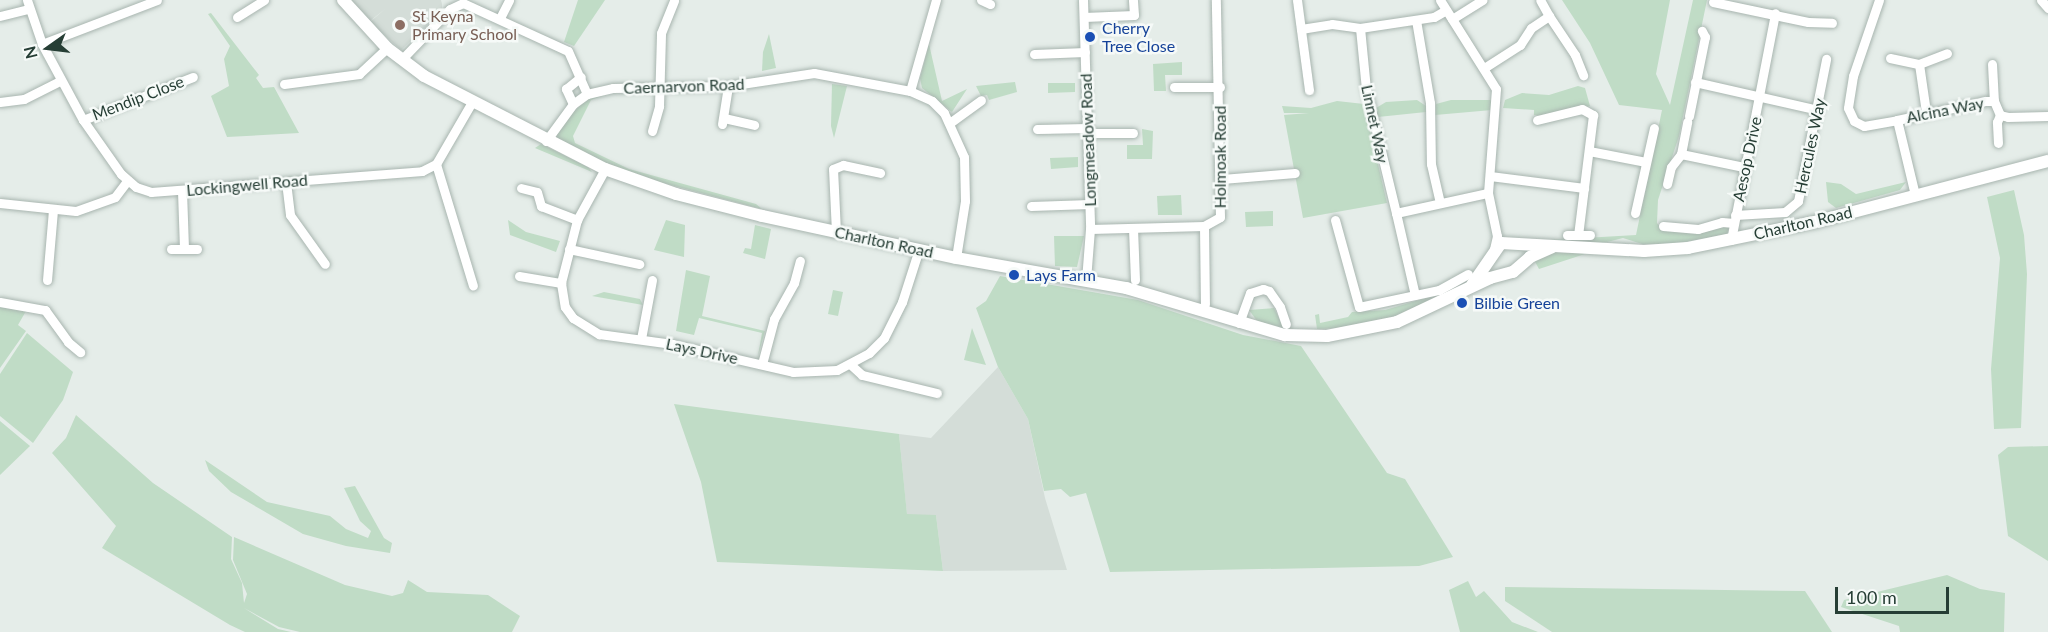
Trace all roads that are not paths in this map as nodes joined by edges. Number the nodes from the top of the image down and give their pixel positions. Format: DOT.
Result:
graph roads {
  1 [pos="157,0"];
  2 [pos="264,0"];
  3 [pos="343,0"];
  4 [pos="509,0"];
  5 [pos="674,0"];
  6 [pos="936,0"];
  7 [pos="1083,0"];
  8 [pos="1133,0"];
  9 [pos="1216,0"];
  10 [pos="1297,0"];
  11 [pos="1440,0"];
  12 [pos="1482,0"];
  13 [pos="1540,0"];
  14 [pos="1879,0"];
  15 [pos="2041,0"];
  16 [pos="1713,2"];
  17 [pos="28,4"];
  18 [pos="448,4"];
  19 [pos="2048,8"];
  20 [pos="1446,10"];
  21 [pos="1775,13"];
  22 [pos="0,16"];
  23 [pos="1549,16"];
  24 [pos="237,17"];
  25 [pos="1084,17"];
  26 [pos="500,18"];
  27 [pos="1452,19"];
  28 [pos="1416,20"];
  29 [pos="1832,23"];
  30 [pos="1360,28"];
  31 [pos="1301,29"];
  32 [pos="1702,31"];
  33 [pos="42,44"];
  34 [pos="387,48"];
  35 [pos="1085,52"];
  36 [pos="1947,53"];
  37 [pos="1034,54"];
  38 [pos="1890,57"];
  39 [pos="402,59"];
  40 [pos="1826,59"];
  41 [pos="1919,64"];
  42 [pos="1992,64"];
  43 [pos="1484,68"];
  44 [pos="1583,75"];
  45 [pos="193,77"];
  46 [pos="581,77"];
  47 [pos="60,81"];
  48 [pos="1695,81"];
  49 [pos="284,84"];
  50 [pos="660,86"];
  51 [pos="728,86"];
  52 [pos="1174,87"];
  53 [pos="1220,87"];
  54 [pos="1310,90"];
  55 [pos="910,91"];
  56 [pos="587,94"];
  57 [pos="1760,95"];
  58 [pos="981,100"];
  59 [pos="1994,101"];
  60 [pos="0,102"];
  61 [pos="472,102"];
  62 [pos="573,104"];
  63 [pos="1818,110"];
  64 [pos="1926,112"];
  65 [pos="2001,115"];
  66 [pos="2048,116"];
  67 [pos="83,120"];
  68 [pos="1537,120"];
  69 [pos="1897,120"];
  70 [pos="951,122"];
  71 [pos="754,124"];
  72 [pos="1037,129"];
  73 [pos="1654,129"];
  74 [pos="652,131"];
  75 [pos="1087,131"];
  76 [pos="1133,133"];
  77 [pos="546,141"];
  78 [pos="1998,143"];
  79 [pos="1589,151"];
  80 [pos="1681,154"];
  81 [pos="2048,161"];
  82 [pos="1646,162"];
  83 [pos="436,164"];
  84 [pos="1744,167"];
  85 [pos="605,169"];
  86 [pos="880,173"];
  87 [pos="1294,173"];
  88 [pos="1490,176"];
  89 [pos="1222,179"];
  90 [pos="128,180"];
  91 [pos="286,182"];
  92 [pos="1667,184"];
  93 [pos="520,188"];
  94 [pos="1584,188"];
  95 [pos="182,190"];
  96 [pos="1488,193"];
  97 [pos="1916,195"];
  98 [pos="0,203"];
  99 [pos="1440,203"];
  100 [pos="1090,204"];
  101 [pos="1031,206"];
  102 [pos="53,210"];
  103 [pos="1493,212"];
  104 [pos="1396,213"];
  105 [pos="1635,213"];
  106 [pos="1734,219"];
  107 [pos="577,220"];
  108 [pos="1335,220"];
  109 [pos="1204,226"];
  110 [pos="1663,226"];
  111 [pos="1133,228"];
  112 [pos="1090,229"];
  113 [pos="836,232"];
  114 [pos="1567,235"];
  115 [pos="1578,235"];
  116 [pos="1590,235"];
  117 [pos="1731,240"];
  118 [pos="1515,244"];
  119 [pos="1552,248"];
  120 [pos="171,249"];
  121 [pos="184,249"];
  122 [pos="196,249"];
  123 [pos="568,249"];
  124 [pos="919,249"];
  125 [pos="1493,253"];
  126 [pos="956,258"];
  127 [pos="800,261"];
  128 [pos="325,264"];
  129 [pos="639,264"];
  130 [pos="1522,264"];
  131 [pos="1508,273"];
  132 [pos="1468,274"];
  133 [pos="519,276"];
  134 [pos="47,280"];
  135 [pos="652,280"];
  136 [pos="1086,280"];
  137 [pos="1135,280"];
  138 [pos="471,282"];
  139 [pos="561,283"];
  140 [pos="1468,290"];
  141 [pos="1415,295"];
  142 [pos="0,302"];
  143 [pos="1205,304"];
  144 [pos="1239,323"];
  145 [pos="1286,324"];
  146 [pos="641,339"];
  147 [pos="80,352"];
  148 [pos="762,364"];
  149 [pos="851,364"];
  150 [pos="937,393"];
  1 -- 33 [label="street"];
  2 -- 24 [label="street"];
  3 -- 34 [label="street, Charlton Road"];
  4 -- 26 [label="street"];
  5 -- 50 [label="street"];
  6 -- 55 [label="street"];
  7 -- 25 [label="street, Longmeadow Road"];
  8 -- 25 [label="street"];
  9 -- 53 [label="street, Holmoak Road"];
  10 -- 31 [label="street"];
  11 -- 20 [label="street"];
  12 -- 27 [label="street"];
  13 -- 23 [label="street"];
  14 -- 69 [label="street, Alcina Way"];
  15 -- 19 [label="street"];
  16 -- 21 [label="street"];
  17 -- 22 [label="street"];
  17 -- 33 [label="street"];
  18 -- 26 [label="street"];
  18 -- 39 [label="street"];
  20 -- 27 [label="street"];
  20 -- 28 [label="street"];
  21 -- 29 [label="street"];
  21 -- 57 [label="street, Aesop Drive"];
  23 -- 43 [label="street"];
  23 -- 44 [label="street"];
  25 -- 35 [label="street, Longmeadow Road"];
  26 -- 46 [label="street"];
  27 -- 43 [label="street"];
  28 -- 30 [label="street"];
  28 -- 99 [label="street"];
  30 -- 31 [label="street"];
  30 -- 104 [label="street, Linnet Way"];
  31 -- 54 [label="street"];
  32 -- 48 [label="street"];
  33 -- 47 [label="street"];
  34 -- 39 [label="street, Charlton Road"];
  34 -- 49 [label="street"];
  35 -- 37 [label="street"];
  35 -- 75 [label="street, Longmeadow Road"];
  36 -- 41 [label="street"];
  38 -- 41 [label="street"];
  39 -- 61 [label="street, Charlton Road"];
  40 -- 63 [label="street, Hercules Way"];
  41 -- 64 [label="street"];
  42 -- 59 [label="street, Alcina Way"];
  43 -- 88 [label="street"];
  45 -- 67 [label="street, Mendip Close"];
  46 -- 56 [label="street"];
  46 -- 62 [label="street"];
  47 -- 60 [label="street"];
  47 -- 67 [label="street"];
  48 -- 57 [label="street"];
  48 -- 80 [label="street"];
  50 -- 51 [label="street, Caernarvon Road"];
  50 -- 56 [label="street, Caernarvon Road"];
  50 -- 74 [label="street"];
  51 -- 55 [label="street, Caernarvon Road"];
  51 -- 71 [label="street"];
  52 -- 53 [label="street"];
  53 -- 89 [label="street, Holmoak Road"];
  55 -- 70 [label="street, Caernarvon Road"];
  56 -- 62 [label="street"];
  57 -- 63 [label="street, Aesop Drive"];
  57 -- 84 [label="street, Aesop Drive"];
  58 -- 70 [label="street"];
  59 -- 64 [label="street, Alcina Way"];
  59 -- 65 [label="street, Alcina Way"];
  61 -- 77 [label="street, Charlton Road"];
  61 -- 83 [label="street"];
  62 -- 77 [label="street"];
  63 -- 106 [label="street, Hercules Way"];
  64 -- 69 [label="street, Alcina Way"];
  65 -- 66 [label="street, Alcina Way"];
  65 -- 78 [label="street"];
  67 -- 90 [label="street"];
  68 -- 79 [label="street"];
  69 -- 97 [label="street"];
  70 -- 126 [label="street, Caernarvon Road"];
  72 -- 75 [label="street"];
  73 -- 82 [label="street"];
  75 -- 76 [label="street"];
  75 -- 100 [label="street, Longmeadow Road"];
  77 -- 85 [label="street, Charlton Road"];
  79 -- 82 [label="street"];
  79 -- 94 [label="street"];
  80 -- 84 [label="street"];
  80 -- 92 [label="street"];
  81 -- 97 [label="street, Charlton Road"];
  82 -- 105 [label="street"];
  83 -- 91 [label="street, Lockingwell Road"];
  83 -- 138 [label="street"];
  84 -- 106 [label="street, Aesop Drive"];
  85 -- 107 [label="street, Lays Drive"];
  85 -- 113 [label="street, Charlton Road"];
  86 -- 113 [label="street"];
  87 -- 89 [label="street"];
  88 -- 94 [label="street"];
  88 -- 96 [label="street"];
  89 -- 109 [label="street, Holmoak Road"];
  90 -- 95 [label="street, Lockingwell Road"];
  90 -- 102 [label="street"];
  91 -- 95 [label="street, Lockingwell Road"];
  91 -- 128 [label="street"];
  93 -- 107 [label="street"];
  94 -- 115 [label="street"];
  95 -- 121 [label="street"];
  96 -- 99 [label="street"];
  96 -- 103 [label="street"];
  97 -- 117 [label="street, Charlton Road"];
  98 -- 102 [label="street"];
  99 -- 104 [label="street"];
  100 -- 101 [label="street"];
  100 -- 112 [label="street, Longmeadow Road"];
  102 -- 134 [label="street"];
  103 -- 118 [label="street"];
  103 -- 125 [label="street"];
  104 -- 141 [label="street, Linnet Way"];
  106 -- 110 [label="street, Aesop Drive"];
  106 -- 117 [label="street, Aesop Drive"];
  107 -- 123 [label="street, Lays Drive"];
  108 -- 141 [label="street"];
  109 -- 111 [label="street, Holmoak Road"];
  109 -- 143 [label="street"];
  111 -- 112 [label="street, Holmoak Road"];
  111 -- 137 [label="street"];
  112 -- 136 [label="street, Longmeadow Road"];
  113 -- 124 [label="street, Charlton Road"];
  114 -- 115 [label="street"];
  115 -- 116 [label="street"];
  117 -- 119 [label="street, Charlton Road"];
  118 -- 119 [label="street, Charlton Road"];
  118 -- 125 [label="street, Charlton Road"];
  118 -- 130 [label="street"];
  119 -- 130 [label="street, Charlton Road"];
  120 -- 121 [label="street"];
  121 -- 122 [label="street"];
  123 -- 129 [label="street"];
  123 -- 139 [label="street, Lays Drive"];
  124 -- 126 [label="street, Charlton Road"];
  124 -- 149 [label="street, Lays Drive"];
  125 -- 131 [label="street"];
  125 -- 140 [label="street"];
  126 -- 136 [label="street, Charlton Road"];
  127 -- 148 [label="street"];
  130 -- 131 [label="street, Charlton Road"];
  131 -- 140 [label="street, Charlton Road"];
  132 -- 141 [label="street"];
  133 -- 139 [label="street"];
  135 -- 146 [label="street"];
  136 -- 144 [label="street, Charlton Road"];
  139 -- 146 [label="street, Lays Drive"];
  140 -- 144 [label="street, Charlton Road"];
  142 -- 147 [label="street"];
  144 -- 145 [label="street"];
  146 -- 148 [label="street, Lays Drive"];
  148 -- 149 [label="street, Lays Drive"];
  149 -- 150 [label="street"];
}
